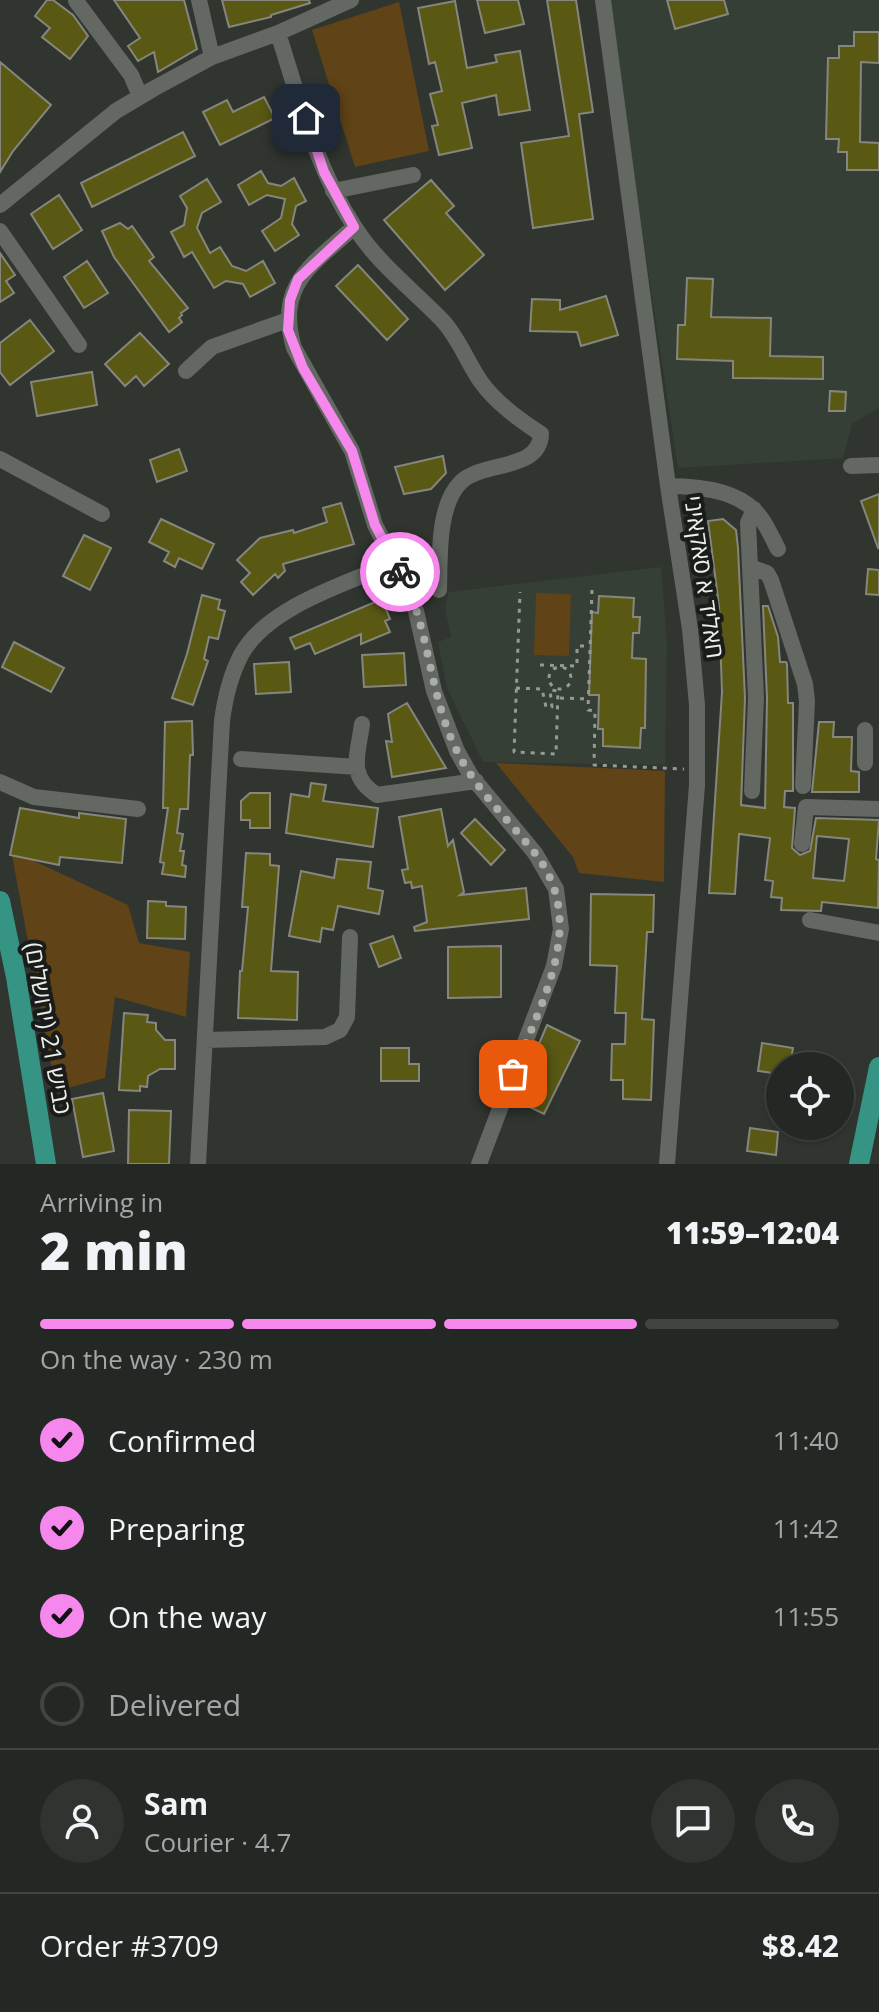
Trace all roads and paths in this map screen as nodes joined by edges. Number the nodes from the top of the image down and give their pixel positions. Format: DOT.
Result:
graph roads {
  1 [pos="199,0"];
  2 [pos="603,0"];
  3 [pos="76,1"];
  4 [pos="340,2"];
  5 [pos="278,33"];
  6 [pos="212,57"];
  7 [pos="140,96"];
  8 [pos="413,175"];
  9 [pos="333,191"];
  10 [pos="0,205"];
  11 [pos="354,227"];
  12 [pos="0,231"];
  13 [pos="288,320"];
  14 [pos="79,345"];
  15 [pos="186,371"];
  16 [pos="0,459"];
  17 [pos="879,465"];
  18 [pos="851,466"];
  19 [pos="668,486"];
  20 [pos="754,509"];
  21 [pos="102,514"];
  22 [pos="778,549"];
  23 [pos="394,563"];
  24 [pos="750,567"];
  25 [pos="439,590"];
  26 [pos="592,590"];
  27 [pos="520,592"];
  28 [pos="590,646"];
  29 [pos="540,665"];
  30 [pos="562,667"];
  31 [pos="516,688"];
  32 [pos="558,689"];
  33 [pos="558,697"];
  34 [pos="588,699"];
  35 [pos="362,724"];
  36 [pos="879,744"];
  37 [pos="241,759"];
  38 [pos="865,763"];
  39 [pos="357,767"];
  40 [pos="697,769"];
  41 [pos="476,781"];
  42 [pos="0,782"];
  43 [pos="803,786"];
  44 [pos="752,791"];
  45 [pos="138,809"];
  46 [pos="879,809"];
  47 [pos="802,844"];
  48 [pos="0,901"];
  49 [pos="810,920"];
  50 [pos="879,933"];
  51 [pos="350,937"];
  52 [pos="205,1040"];
  53 [pos="879,1067"];
  54 [pos="46,1164"];
  55 [pos="198,1164"];
  56 [pos="479,1164"];
  57 [pos="667,1164"];
  58 [pos="859,1164"];
  1 -- 6 [label="street"];
  2 -- 19 [label="street, חאליד א סאקאיני"];
  3 -- 7 [label="street"];
  4 -- 5 [label="street"];
  5 -- 6 [label="street"];
  5 -- 9 [label="street"];
  6 -- 7 [label="street"];
  7 -- 10 [label="street"];
  8 -- 9 [label="street"];
  9 -- 11 [label="street"];
  11 -- 13 [label="street"];
  11 -- 25 [label="street"];
  12 -- 14 [label="street"];
  13 -- 15 [label="street"];
  13 -- 23 [label="street"];
  16 -- 21 [label="street"];
  17 -- 18 [label="street"];
  19 -- 20 [label="street"];
  19 -- 40 [label="street, חאליד א סאקאיני"];
  20 -- 22 [label="street"];
  20 -- 24 [label="street"];
  23 -- 41 [label="street"];
  23 -- 52 [label="street"];
  24 -- 43 [label="street"];
  24 -- 44 [label="street"];
  26 -- 28 [label="path"];
  27 -- 31 [label="path"];
  28 -- 30 [label="path"];
  28 -- 34 [label="path"];
  29 -- 30 [label="path"];
  30 -- 32 [label="path"];
  30 -- 32 [label="path"];
  31 -- 32 [label="path"];
  31 -- 33 [label="path"];
  32 -- 33 [label="path"];
  33 -- 34 [label="path"];
  34 -- 40 [label="path"];
  35 -- 39 [label="street"];
  36 -- 38 [label="street"];
  37 -- 39 [label="street"];
  39 -- 41 [label="street"];
  40 -- 57 [label="street, חאליד א סאקאיני"];
  41 -- 56 [label="street"];
  42 -- 45 [label="street"];
  46 -- 47 [label="street"];
  48 -- 54 [label="main road, כביש 21 (ירושלים)"];
  49 -- 50 [label="street"];
  51 -- 52 [label="street"];
  52 -- 55 [label="street"];
  53 -- 58 [label="main road"];
}
